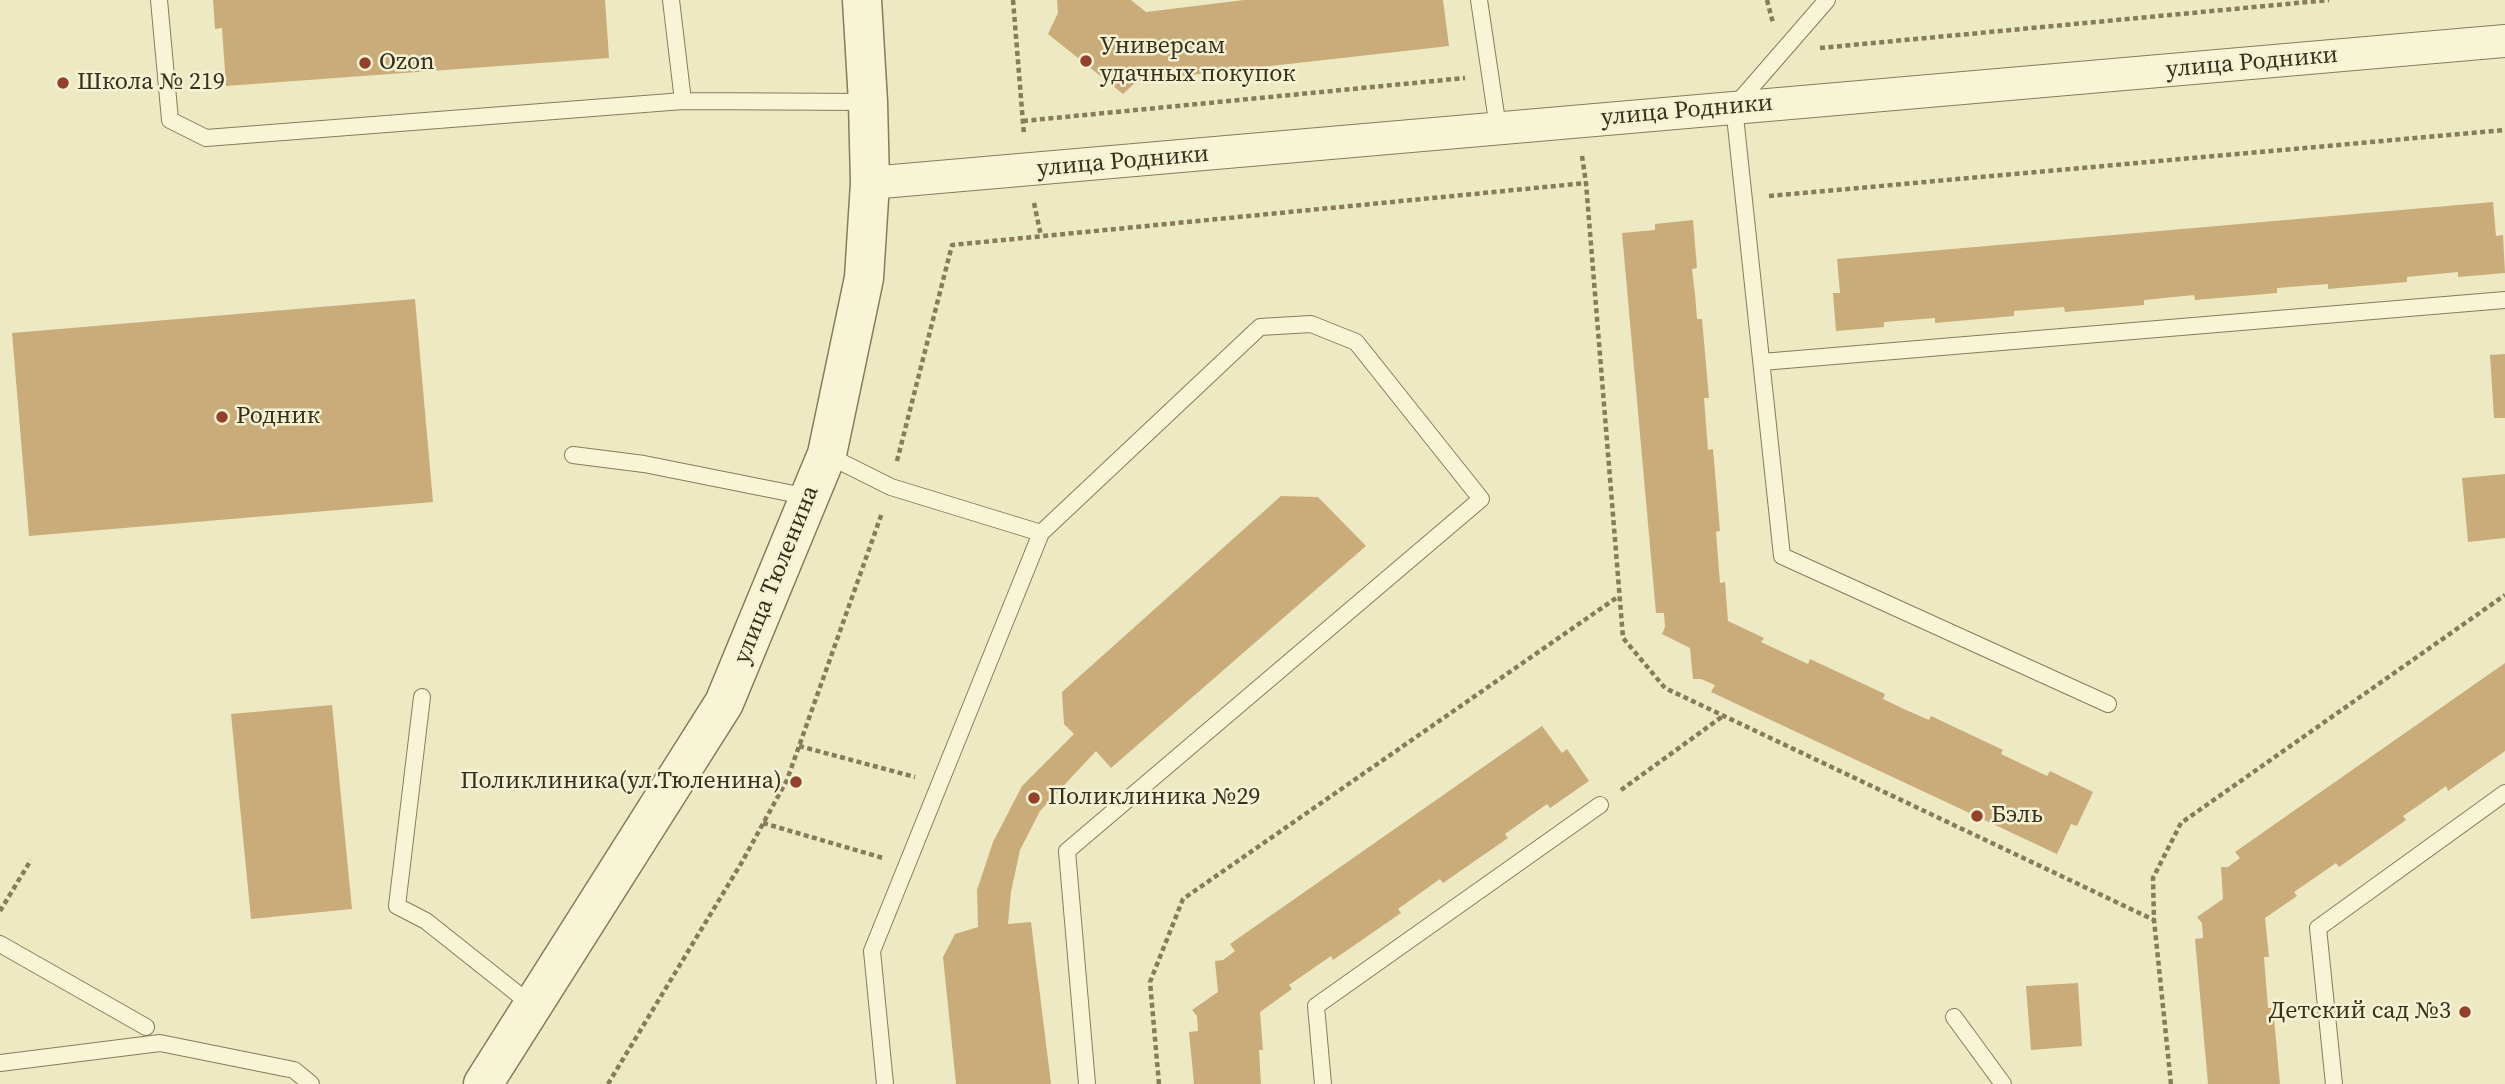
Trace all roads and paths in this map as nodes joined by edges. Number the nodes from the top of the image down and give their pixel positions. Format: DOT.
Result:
graph roads {
  1 [pos="159,0"];
  2 [pos="671,0"];
  3 [pos="862,0"];
  4 [pos="1013,0"];
  5 [pos="1479,0"];
  6 [pos="1827,0"];
  7 [pos="2329,0"];
  8 [pos="2505,41"];
  9 [pos="1782,52"];
  10 [pos="1490,76"];
  11 [pos="683,101"];
  12 [pos="868,102"];
  13 [pos="1734,107"];
  14 [pos="1023,121"];
  15 [pos="1576,121"];
  16 [pos="1498,128"];
  17 [pos="2505,130"];
  18 [pos="1027,170"];
  19 [pos="870,183"];
  20 [pos="1586,183"];
  21 [pos="1744,198"];
  22 [pos="1041,236"];
  23 [pos="2505,300"];
  24 [pos="1762,362"];
  25 [pos="827,454"];
  26 [pos="573,455"];
  27 [pos="891,487"];
  28 [pos="809,497"];
  29 [pos="1041,533"];
  30 [pos="2505,595"];
  31 [pos="1619,596"];
  32 [pos="422,697"];
  33 [pos="2108,705"];
  34 [pos="1723,716"];
  35 [pos="798,746"];
  36 [pos="940,784"];
  37 [pos="2505,793"];
  38 [pos="1600,805"];
  39 [pos="763,823"];
  40 [pos="31,860"];
  41 [pos="907,865"];
  42 [pos="0,911"];
  43 [pos="2154,920"];
  44 [pos="0,944"];
  45 [pos="533,1006"];
  46 [pos="1954,1017"];
  47 [pos="146,1027"];
  48 [pos="0,1063"];
  49 [pos="311,1084"];
  50 [pos="483,1084"];
  51 [pos="608,1084"];
  52 [pos="885,1084"];
  53 [pos="1087,1084"];
  54 [pos="1159,1084"];
  55 [pos="1323,1084"];
  56 [pos="2003,1084"];
  57 [pos="2171,1084"];
  58 [pos="2334,1084"];
  1 -- 11 [label="lane"];
  2 -- 11 [label="lane"];
  3 -- 12 [label="street, улица Тюленина"];
  4 -- 14 [label="path"];
  5 -- 10 [label="lane"];
  6 -- 9 [label="lane"];
  7 -- 9 [label="path"];
  8 -- 13 [label="street, улица Родники"];
  9 -- 13 [label="lane"];
  10 -- 14 [label="path"];
  10 -- 16 [label="lane"];
  11 -- 12 [label="lane"];
  12 -- 19 [label="street, улица Тюленина"];
  13 -- 15 [label="street, улица Родники"];
  13 -- 21 [label="lane"];
  14 -- 18 [label="path"];
  15 -- 16 [label="street, улица Родники"];
  15 -- 20 [label="path"];
  16 -- 18 [label="street, улица Родники"];
  17 -- 21 [label="path"];
  18 -- 19 [label="street, улица Родники"];
  18 -- 22 [label="path"];
  19 -- 25 [label="street, улица Тюленина"];
  20 -- 22 [label="path"];
  20 -- 31 [label="path"];
  21 -- 24 [label="lane"];
  22 -- 27 [label="path"];
  23 -- 24 [label="lane"];
  24 -- 33 [label="lane"];
  25 -- 27 [label="lane"];
  25 -- 28 [label="street, улица Тюленина"];
  26 -- 28 [label="lane"];
  27 -- 29 [label="lane"];
  27 -- 35 [label="path"];
  28 -- 45 [label="street, улица Тюленина"];
  29 -- 36 [label="lane"];
  29 -- 53 [label="lane"];
  30 -- 43 [label="path"];
  31 -- 34 [label="path"];
  31 -- 54 [label="path"];
  32 -- 45 [label="lane"];
  34 -- 38 [label="path"];
  34 -- 43 [label="path"];
  35 -- 36 [label="path"];
  35 -- 39 [label="path"];
  36 -- 41 [label="lane"];
  37 -- 58 [label="lane"];
  38 -- 55 [label="lane"];
  39 -- 41 [label="path"];
  39 -- 51 [label="path"];
  40 -- 42 [label="path"];
  41 -- 52 [label="lane"];
  43 -- 57 [label="path"];
  44 -- 47 [label="lane"];
  45 -- 50 [label="street, улица Тюленина"];
  46 -- 56 [label="lane"];
  48 -- 49 [label="lane"];
}
